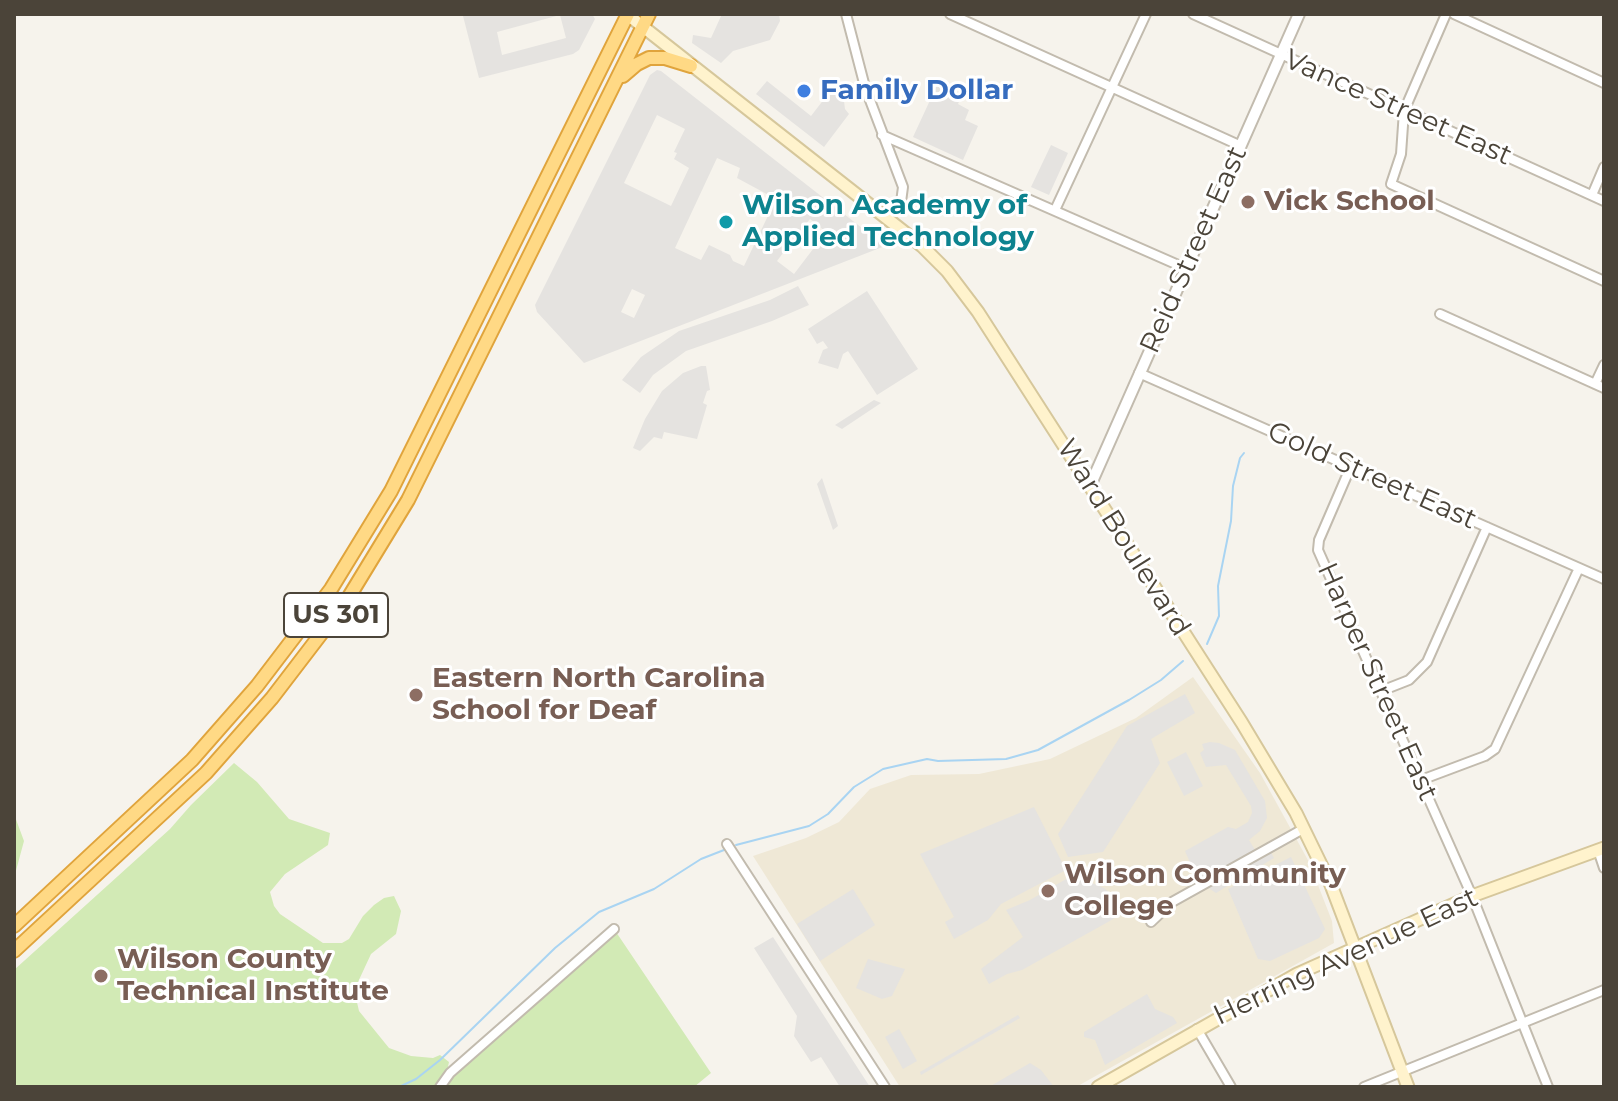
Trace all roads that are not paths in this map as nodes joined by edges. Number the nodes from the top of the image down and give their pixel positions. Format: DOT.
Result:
graph roads {
  1 [pos="627,14"];
  2 [pos="649,14"];
  3 [pos="846,14"];
  4 [pos="950,14"];
  5 [pos="1146,14"];
  6 [pos="1193,14"];
  7 [pos="1299,14"];
  8 [pos="1446,14"];
  9 [pos="1454,14"];
  10 [pos="643,28"];
  11 [pos="1282,55"];
  12 [pos="691,66"];
  13 [pos="1604,83"];
  14 [pos="615,84"];
  15 [pos="1113,88"];
  16 [pos="1404,111"];
  17 [pos="882,135"];
  18 [pos="1241,146"];
  19 [pos="1604,167"];
  20 [pos="1592,195"];
  21 [pos="1604,201"];
  22 [pos="1055,210"];
  23 [pos="887,217"];
  24 [pos="1185,268"];
  25 [pos="1604,281"];
  26 [pos="1440,314"];
  27 [pos="1604,365"];
  28 [pos="1139,373"];
  29 [pos="1600,386"];
  30 [pos="1351,466"];
  31 [pos="1090,486"];
  32 [pos="1487,527"];
  33 [pos="1579,568"];
  34 [pos="1604,579"];
  35 [pos="1381,691"];
  36 [pos="1421,780"];
  37 [pos="1303,829"];
  38 [pos="727,844"];
  39 [pos="1602,847"];
  40 [pos="1604,868"];
  41 [pos="1472,896"];
  42 [pos="1151,922"];
  43 [pos="14,926"];
  44 [pos="614,929"];
  45 [pos="1355,948"];
  46 [pos="14,951"];
  47 [pos="1604,990"];
  48 [pos="1522,1022"];
  49 [pos="1197,1029"];
  50 [pos="1401,1070"];
  51 [pos="440,1087"];
  52 [pos="885,1087"];
  53 [pos="1098,1087"];
  54 [pos="1231,1087"];
  55 [pos="1364,1087"];
  56 [pos="1408,1087"];
  57 [pos="1548,1087"];
  1 -- 10 [label="main road, Ward Boulevard"];
  1 -- 43 [label="highway, US 301"];
  2 -- 10 [label="highway, US 301"];
  3 -- 17 [label="street"];
  4 -- 15 [label="street"];
  5 -- 15 [label="street"];
  6 -- 11 [label="street, Vance Street East"];
  7 -- 11 [label="street, Reid Street East"];
  8 -- 16 [label="street"];
  9 -- 13 [label="street"];
  10 -- 12 [label="main road, Ward Boulevard"];
  10 -- 14 [label="highway, US 301"];
  11 -- 16 [label="street, Vance Street East"];
  11 -- 18 [label="street, Reid Street East"];
  12 -- 14 [label="highway"];
  12 -- 23 [label="main road, Ward Boulevard"];
  14 -- 46 [label="highway, US 301"];
  15 -- 18 [label="street"];
  15 -- 22 [label="street"];
  16 -- 20 [label="street, Vance Street East"];
  16 -- 25 [label="street"];
  17 -- 22 [label="street"];
  17 -- 23 [label="street"];
  18 -- 24 [label="street, Reid Street East"];
  19 -- 20 [label="street"];
  20 -- 21 [label="street, Vance Street East"];
  22 -- 24 [label="street"];
  23 -- 31 [label="main road, Ward Boulevard"];
  24 -- 28 [label="street, Reid Street East"];
  26 -- 29 [label="street"];
  27 -- 29 [label="street"];
  28 -- 30 [label="street, Gold Street East"];
  28 -- 31 [label="street, Reid Street East"];
  30 -- 32 [label="street, Gold Street East"];
  30 -- 35 [label="street, Harper Street East"];
  31 -- 37 [label="main road, Ward Boulevard"];
  32 -- 33 [label="street, Gold Street East"];
  32 -- 35 [label="street"];
  33 -- 34 [label="street, Gold Street East"];
  33 -- 36 [label="street"];
  35 -- 36 [label="street, Harper Street East"];
  36 -- 41 [label="street, Harper Street East"];
  37 -- 42 [label="street"];
  37 -- 45 [label="main road, Ward Boulevard"];
  38 -- 52 [label="street"];
  39 -- 40 [label="street"];
  39 -- 41 [label="main road, Herring Avenue East"];
  41 -- 45 [label="main road, Herring Avenue East"];
  41 -- 48 [label="street, Harper Street East"];
  44 -- 51 [label="street"];
  45 -- 49 [label="main road, Herring Avenue East"];
  45 -- 50 [label="main road, Ward Boulevard"];
  47 -- 48 [label="street"];
  48 -- 50 [label="street"];
  48 -- 57 [label="street, Harper Street East"];
  49 -- 53 [label="main road, Herring Avenue East"];
  49 -- 54 [label="street"];
  50 -- 55 [label="street"];
  50 -- 56 [label="main road, Ward Boulevard"];
}
